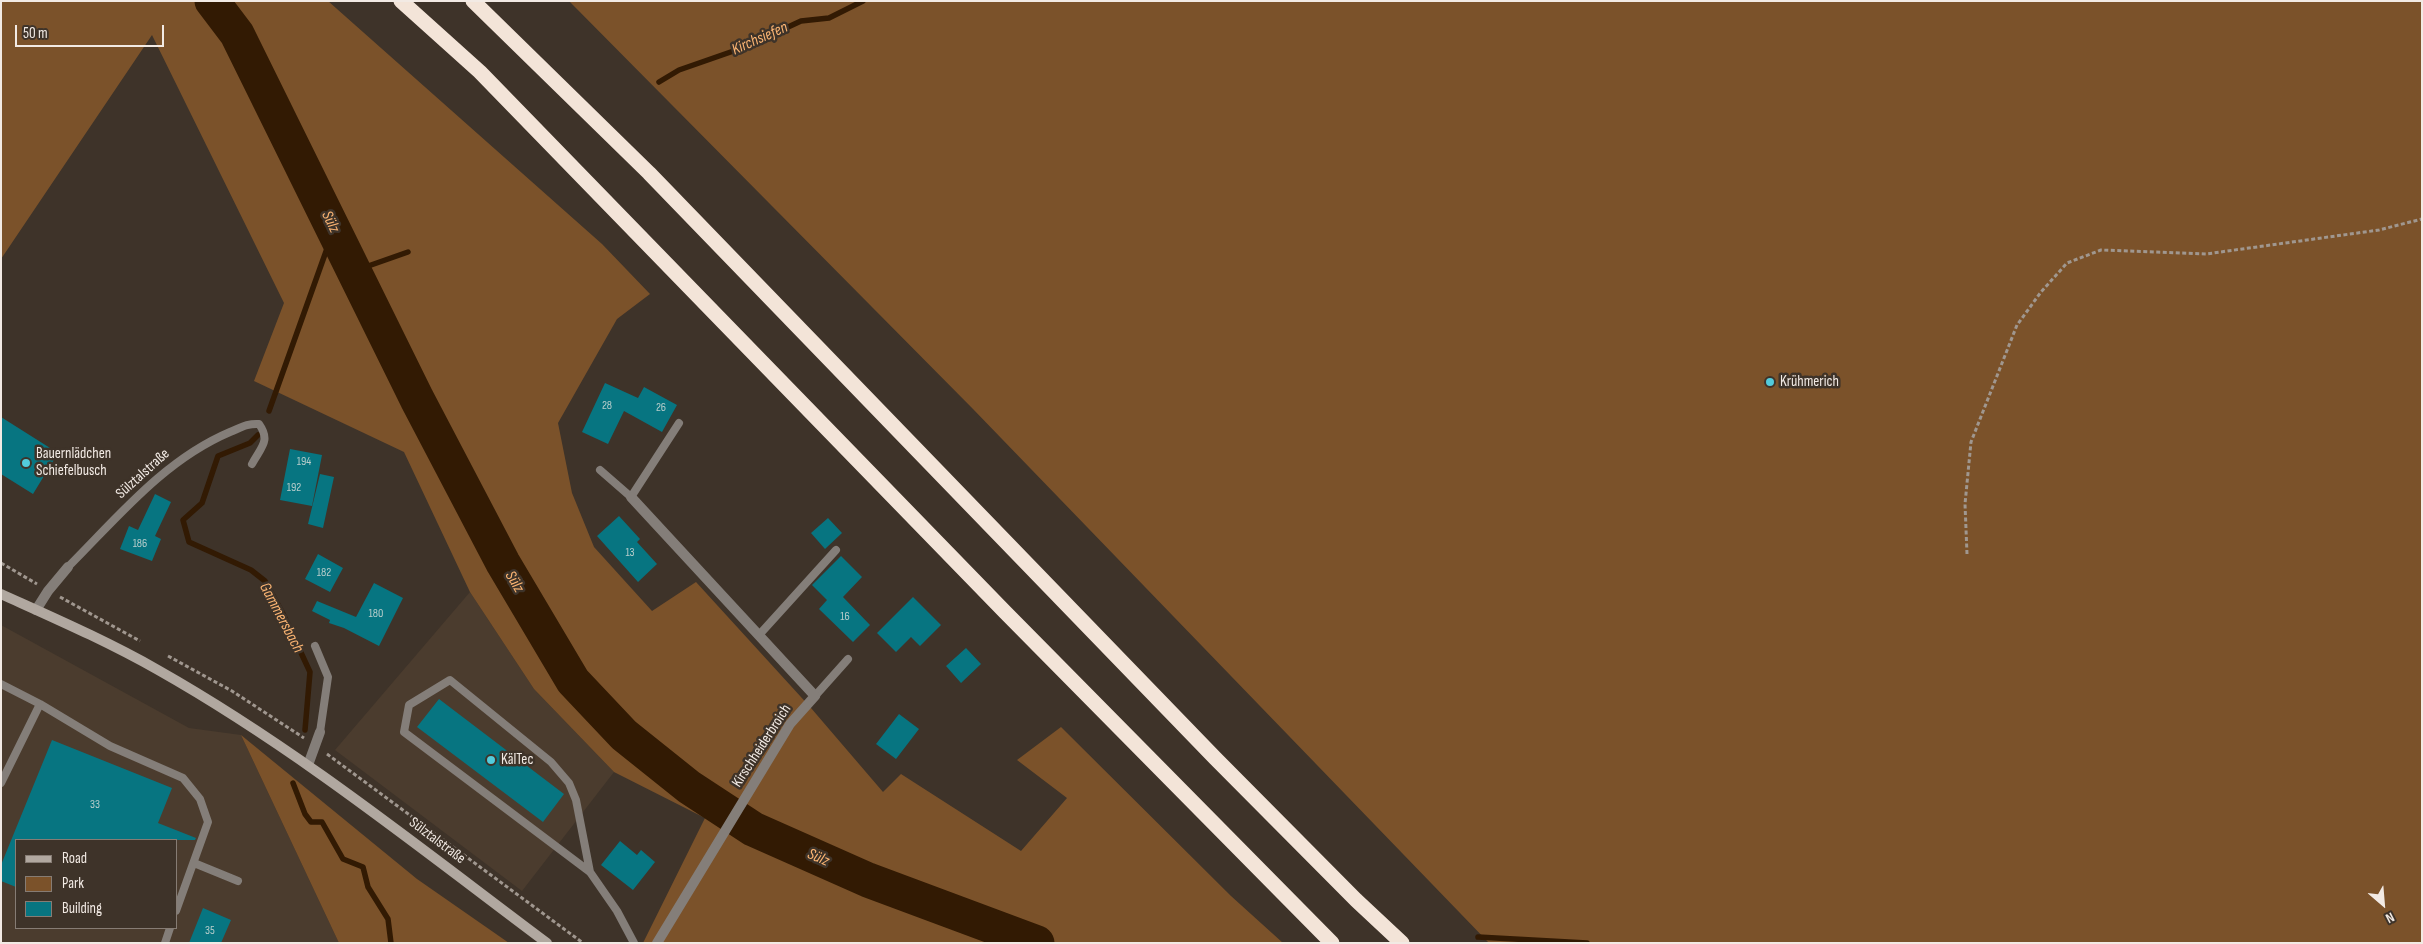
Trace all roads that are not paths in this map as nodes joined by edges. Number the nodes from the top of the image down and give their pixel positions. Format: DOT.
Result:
graph roads {
  1 [pos="401,1"];
  2 [pos="474,1"];
  3 [pos="679,423"];
  4 [pos="252,464"];
  5 [pos="600,470"];
  6 [pos="631,497"];
  7 [pos="836,550"];
  8 [pos="68,567"];
  9 [pos="1,594"];
  10 [pos="36,610"];
  11 [pos="759,635"];
  12 [pos="314,646"];
  13 [pos="848,659"];
  14 [pos="1,684"];
  15 [pos="815,696"];
  16 [pos="40,704"];
  17 [pos="320,732"];
  18 [pos="308,765"];
  19 [pos="1,783"];
  20 [pos="194,863"];
  21 [pos="590,872"];
  22 [pos="238,881"];
  23 [pos="178,906"];
  24 [pos="170,929"];
  25 [pos="164,943"];
  26 [pos="547,943"];
  27 [pos="634,943"];
  28 [pos="657,943"];
  29 [pos="1332,943"];
  30 [pos="1402,943"];
  1 -- 29 [label="highway"];
  2 -- 30 [label="highway"];
  3 -- 6 [label="lane"];
  4 -- 8 [label="lane, Sülztalstraße"];
  5 -- 6 [label="lane"];
  6 -- 11 [label="street"];
  7 -- 11 [label="lane"];
  8 -- 10 [label="street, Sülztalstraße"];
  9 -- 10 [label="main road, Sülztalstraße"];
  10 -- 18 [label="main road, Sülztalstraße"];
  11 -- 15 [label="street"];
  12 -- 17 [label="lane"];
  13 -- 15 [label="lane"];
  14 -- 16 [label="lane"];
  15 -- 28 [label="street, Kirschheiderbroich"];
  16 -- 19 [label="lane"];
  16 -- 20 [label="lane"];
  17 -- 18 [label="street"];
  18 -- 26 [label="main road, Sülztalstraße"];
  20 -- 22 [label="lane"];
  20 -- 23 [label="lane"];
  21 -- 21 [label="lane"];
  21 -- 27 [label="lane"];
  24 -- 25 [label="lane"];
}
